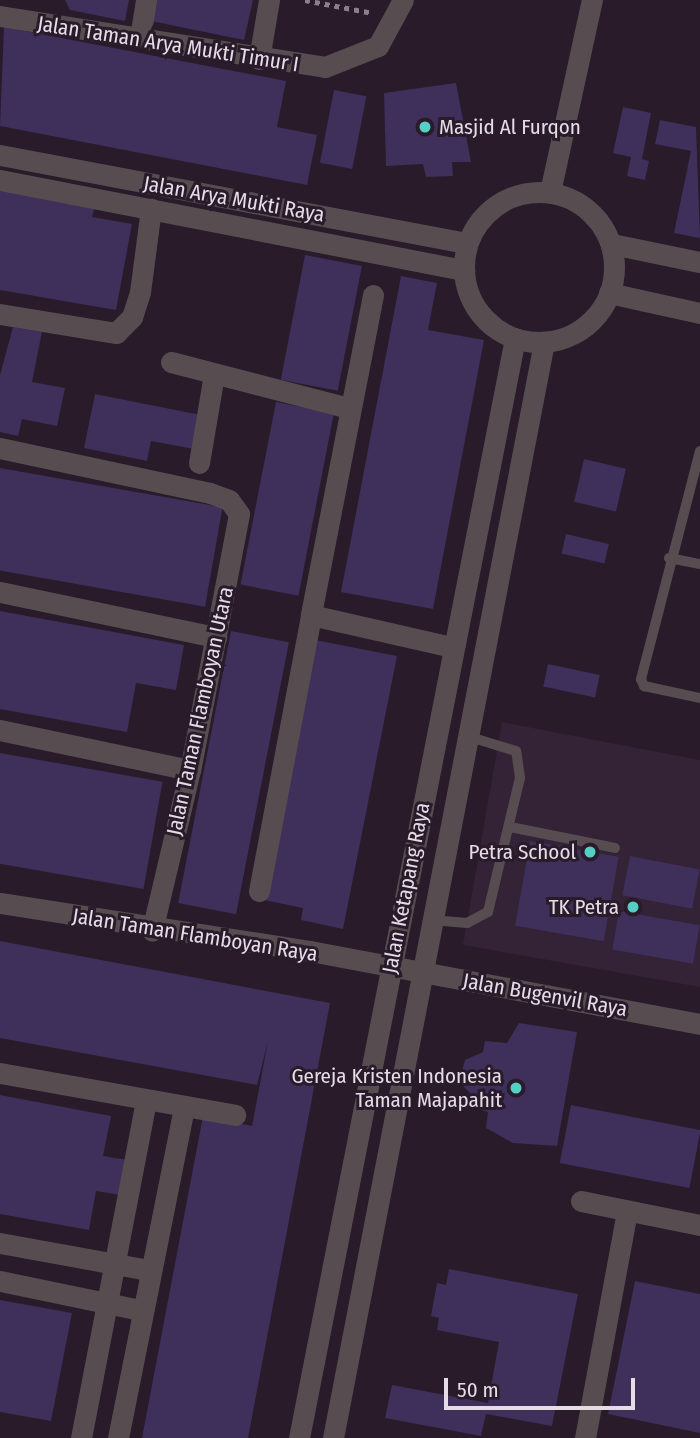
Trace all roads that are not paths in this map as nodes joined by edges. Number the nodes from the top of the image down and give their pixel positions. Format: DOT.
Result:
graph roads {
  1 [pos="146,0"];
  2 [pos="269,0"];
  3 [pos="592,0"];
  4 [pos="400,9"];
  5 [pos="0,16"];
  6 [pos="140,38"];
  7 [pos="259,59"];
  8 [pos="0,155"];
  9 [pos="0,180"];
  10 [pos="550,192"];
  11 [pos="151,209"];
  12 [pos="467,243"];
  13 [pos="612,244"];
  14 [pos="700,262"];
  15 [pos="464,270"];
  16 [pos="609,293"];
  17 [pos="373,295"];
  18 [pos="700,313"];
  19 [pos="0,314"];
  20 [pos="515,338"];
  21 [pos="544,342"];
  22 [pos="171,362"];
  23 [pos="214,374"];
  24 [pos="349,408"];
  25 [pos="0,448"];
  26 [pos="700,451"];
  27 [pos="199,463"];
  28 [pos="669,558"];
  29 [pos="700,564"];
  30 [pos="0,592"];
  31 [pos="311,615"];
  32 [pos="216,637"];
  33 [pos="452,647"];
  34 [pos="700,698"];
  35 [pos="0,730"];
  36 [pos="470,737"];
  37 [pos="190,770"];
  38 [pos="510,827"];
  39 [pos="615,848"];
  40 [pos="259,891"];
  41 [pos="0,903"];
  42 [pos="431,920"];
  43 [pos="152,931"];
  44 [pos="390,968"];
  45 [pos="423,973"];
  46 [pos="700,1024"];
  47 [pos="0,1073"];
  48 [pos="146,1100"];
  49 [pos="184,1107"];
  50 [pos="234,1115"];
  51 [pos="581,1201"];
  52 [pos="627,1211"];
  53 [pos="700,1225"];
  54 [pos="0,1243"];
  55 [pos="111,1264"];
  56 [pos="148,1270"];
  57 [pos="0,1281"];
  58 [pos="103,1302"];
  59 [pos="140,1310"];
  60 [pos="81,1438"];
  61 [pos="118,1438"];
  62 [pos="299,1438"];
  63 [pos="333,1438"];
  64 [pos="584,1438"];
  1 -- 6 [label="street"];
  2 -- 7 [label="street"];
  3 -- 10 [label="street"];
  4 -- 7 [label="street, Jalan Taman Arya Mukti Timur I"];
  5 -- 6 [label="street, Jalan Taman Arya Mukti Timur I"];
  6 -- 7 [label="street, Jalan Taman Arya Mukti Timur I"];
  8 -- 12 [label="street, Jalan Arya Mukti Raya"];
  9 -- 11 [label="street, Jalan Arya Mukti Raya"];
  10 -- 12 [label="street"];
  10 -- 13 [label="street"];
  11 -- 15 [label="street, Jalan Arya Mukti Raya"];
  11 -- 19 [label="street"];
  12 -- 15 [label="street"];
  13 -- 14 [label="street"];
  13 -- 16 [label="street"];
  15 -- 20 [label="street"];
  16 -- 18 [label="street"];
  16 -- 21 [label="street"];
  17 -- 24 [label="street"];
  20 -- 21 [label="street"];
  20 -- 33 [label="street, Jalan Ketapang Raya"];
  21 -- 36 [label="street, Jalan Ketapang Raya"];
  22 -- 23 [label="street"];
  23 -- 24 [label="street"];
  23 -- 27 [label="street"];
  24 -- 31 [label="street"];
  25 -- 32 [label="street, Jalan Taman Flamboyan Utara"];
  26 -- 28 [label="lane"];
  28 -- 29 [label="lane"];
  28 -- 34 [label="lane"];
  30 -- 32 [label="street"];
  31 -- 33 [label="street"];
  31 -- 40 [label="street"];
  32 -- 37 [label="street, Jalan Taman Flamboyan Utara"];
  33 -- 44 [label="street, Jalan Ketapang Raya"];
  35 -- 37 [label="street"];
  36 -- 38 [label="lane"];
  36 -- 42 [label="street, Jalan Ketapang Raya"];
  37 -- 43 [label="street, Jalan Taman Flamboyan Utara"];
  38 -- 39 [label="lane"];
  38 -- 42 [label="lane"];
  41 -- 43 [label="street, Jalan Taman Flamboyan Raya"];
  42 -- 45 [label="street, Jalan Ketapang Raya"];
  43 -- 44 [label="street, Jalan Taman Flamboyan Raya"];
  44 -- 45 [label="street, Jalan Bugenvil Raya"];
  44 -- 62 [label="street, Jalan Ketapang Raya"];
  45 -- 46 [label="street, Jalan Bugenvil Raya"];
  45 -- 63 [label="street, Jalan Ketapang Raya"];
  47 -- 48 [label="street"];
  48 -- 49 [label="street"];
  48 -- 55 [label="street"];
  49 -- 50 [label="street"];
  49 -- 56 [label="street"];
  51 -- 52 [label="street"];
  52 -- 53 [label="street"];
  52 -- 64 [label="street"];
  54 -- 55 [label="street"];
  55 -- 56 [label="street"];
  55 -- 58 [label="street"];
  56 -- 59 [label="street"];
  57 -- 58 [label="street"];
  58 -- 59 [label="street"];
  58 -- 60 [label="street"];
  59 -- 61 [label="street"];
}
